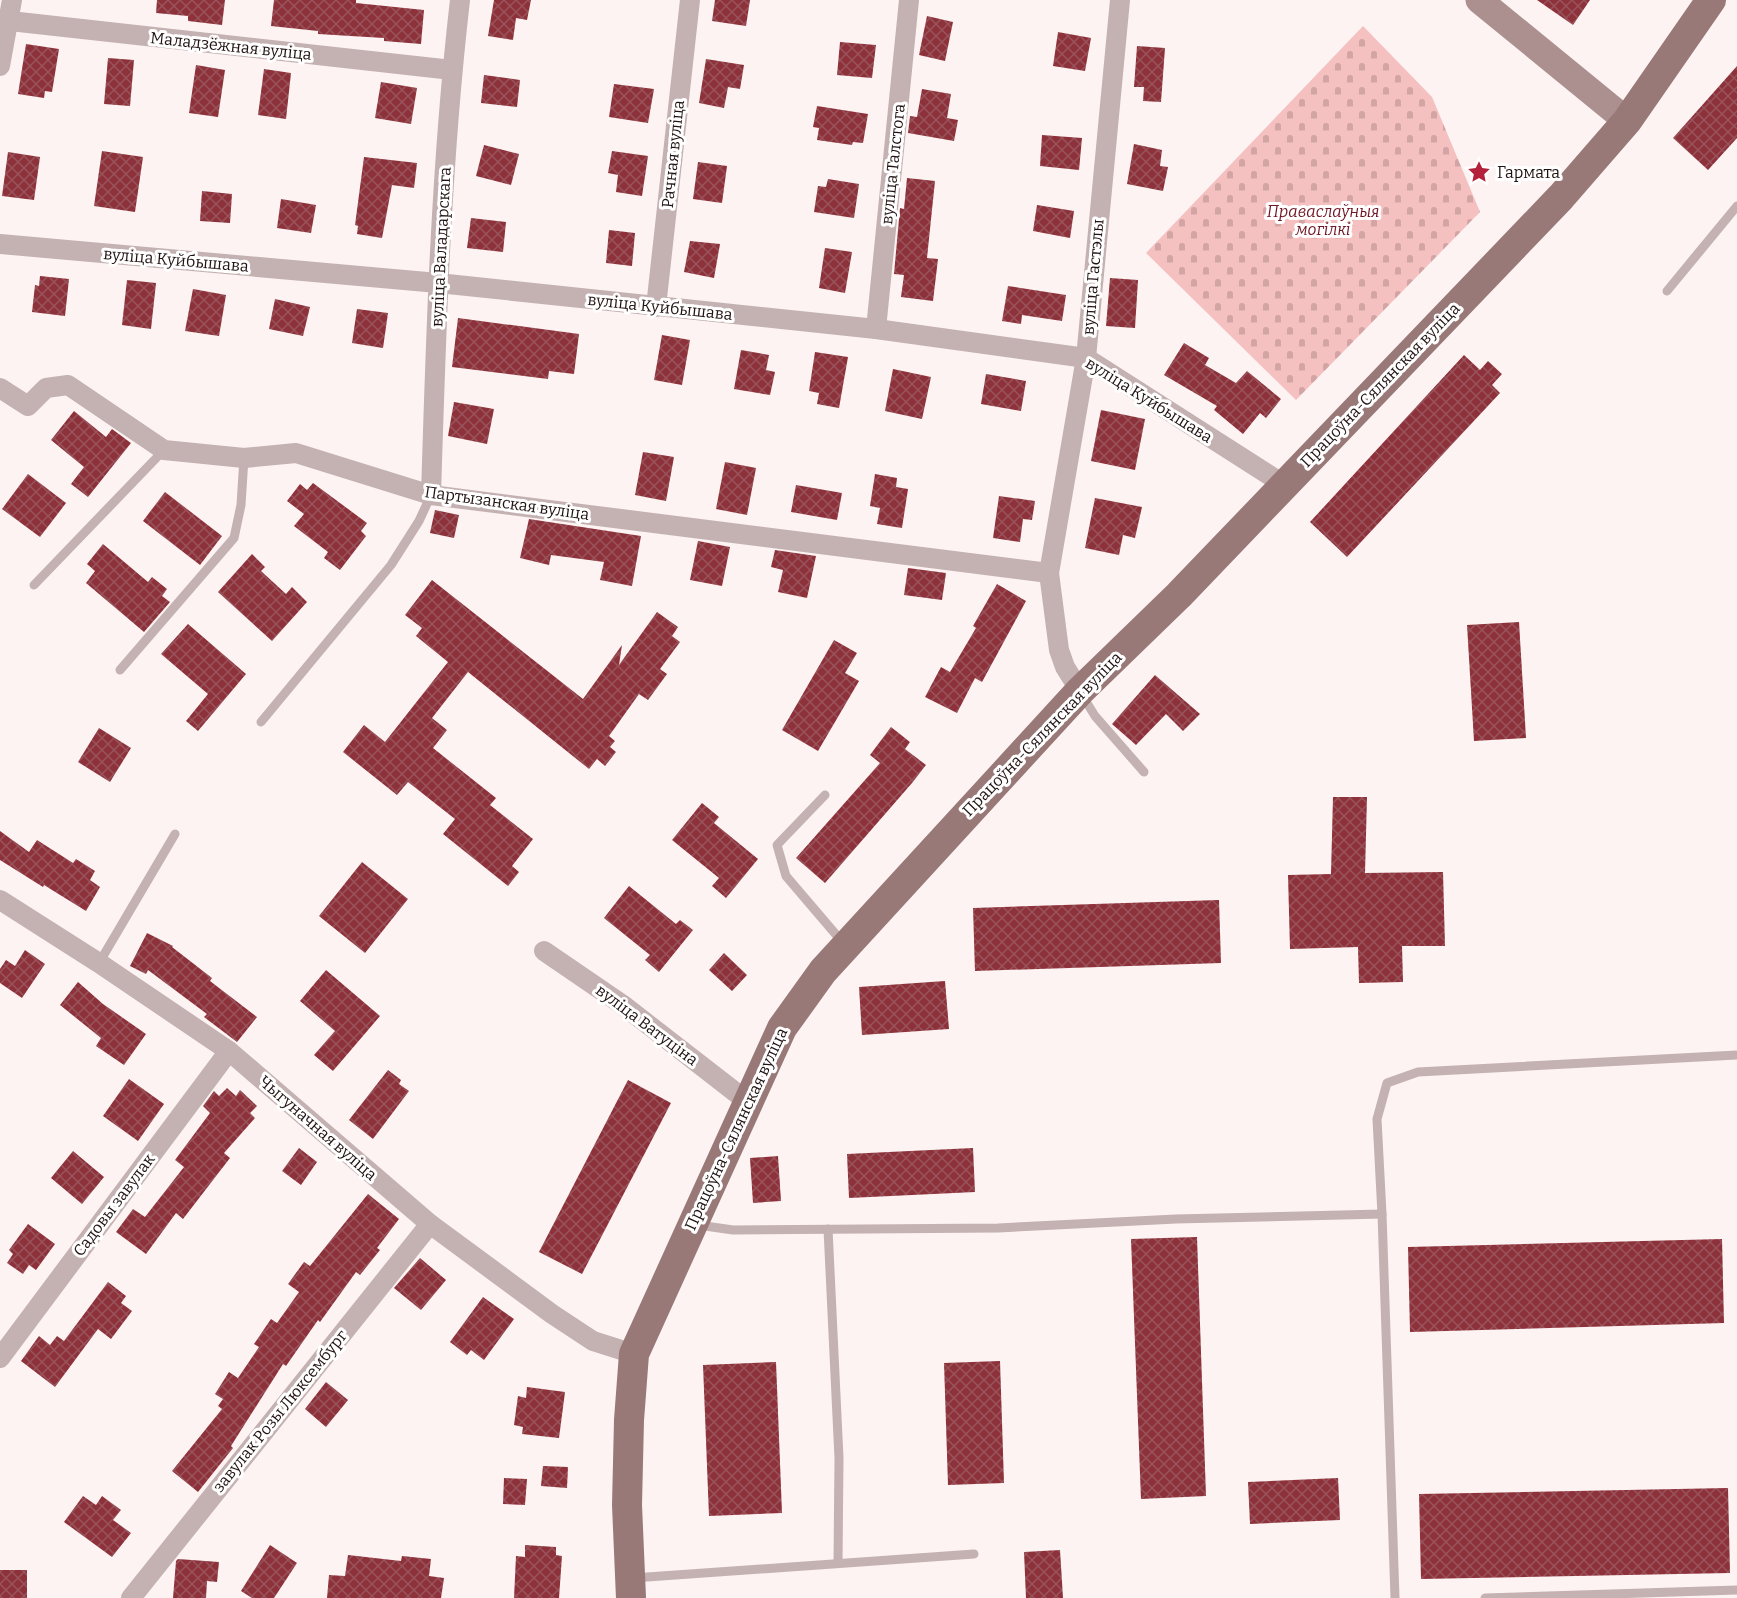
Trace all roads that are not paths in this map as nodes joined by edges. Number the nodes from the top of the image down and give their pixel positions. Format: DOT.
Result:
graph roads {
  1 [pos="12,0"];
  2 [pos="460,0"];
  3 [pos="690,0"];
  4 [pos="909,0"];
  5 [pos="1120,0"];
  6 [pos="1479,0"];
  7 [pos="1711,0"];
  8 [pos="10,21"];
  9 [pos="0,66"];
  10 [pos="452,70"];
  11 [pos="1628,121"];
  12 [pos="1737,206"];
  13 [pos="0,244"];
  14 [pos="438,283"];
  15 [pos="1667,291"];
  16 [pos="656,307"];
  17 [pos="876,329"];
  18 [pos="1086,358"];
  19 [pos="0,388"];
  20 [pos="164,450"];
  21 [pos="244,458"];
  22 [pos="1283,484"];
  23 [pos="431,495"];
  24 [pos="1049,573"];
  25 [pos="34,585"];
  26 [pos="120,670"];
  27 [pos="1080,691"];
  28 [pos="261,722"];
  29 [pos="1144,772"];
  30 [pos="825,795"];
  31 [pos="175,834"];
  32 [pos="0,900"];
  33 [pos="845,946"];
  34 [pos="544,951"];
  35 [pos="99,963"];
  36 [pos="229,1051"];
  37 [pos="1737,1055"];
  38 [pos="747,1102"];
  39 [pos="1382,1214"];
  40 [pos="430,1224"];
  41 [pos="692,1225"];
  42 [pos="828,1229"];
  43 [pos="634,1354"];
  44 [pos="0,1358"];
  45 [pos="974,1554"];
  46 [pos="838,1563"];
  47 [pos="631,1588"];
  48 [pos="1737,1590"];
  49 [pos="131,1598"];
  50 [pos="1395,1598"];
  51 [pos="1485,1598"];
  1 -- 8 [label="street"];
  2 -- 10 [label="street, вуліца Валадарскага"];
  3 -- 16 [label="street, Рачная вуліца"];
  4 -- 17 [label="street, вуліца Талстога"];
  5 -- 18 [label="street, вуліца Гастэлы"];
  6 -- 11 [label="main road"];
  7 -- 11 [label="main road, Працоўна-Сялянская вуліца"];
  8 -- 9 [label="street"];
  8 -- 10 [label="street, Маладзёжная вуліца"];
  10 -- 14 [label="street, вуліца Валадарскага"];
  11 -- 22 [label="main road, Працоўна-Сялянская вуліца"];
  12 -- 15 [label="lane"];
  13 -- 14 [label="street, вуліца Куйбышава"];
  14 -- 16 [label="street, вуліца Куйбышава"];
  14 -- 23 [label="street, вуліца Валадарскага"];
  16 -- 17 [label="street, вуліца Куйбышава"];
  17 -- 18 [label="street, вуліца Куйбышава"];
  18 -- 22 [label="street, вуліца Куйбышава"];
  18 -- 24 [label="street, вуліца Гастэлы"];
  19 -- 20 [label="street, Партызанская вуліца"];
  20 -- 21 [label="street, Партызанская вуліца"];
  20 -- 25 [label="lane"];
  21 -- 23 [label="street, Партызанская вуліца"];
  21 -- 26 [label="lane"];
  22 -- 27 [label="main road, Працоўна-Сялянская вуліца"];
  23 -- 24 [label="street, Партызанская вуліца"];
  23 -- 28 [label="lane"];
  24 -- 27 [label="street, вуліца Гастэлы"];
  27 -- 29 [label="lane"];
  27 -- 33 [label="main road, Працоўна-Сялянская вуліца"];
  30 -- 33 [label="lane"];
  31 -- 35 [label="lane"];
  32 -- 35 [label="street, Чыгуначная вуліца"];
  33 -- 38 [label="main road, Працоўна-Сялянская вуліца"];
  34 -- 38 [label="street, вуліца Ватуціна"];
  35 -- 36 [label="street, Чыгуначная вуліца"];
  36 -- 40 [label="street, Чыгуначная вуліца"];
  36 -- 44 [label="street, Садовы завулак"];
  37 -- 39 [label="lane"];
  38 -- 41 [label="main road, Працоўна-Сялянская вуліца"];
  39 -- 42 [label="lane"];
  39 -- 50 [label="lane"];
  40 -- 43 [label="street, Чыгуначная вуліца"];
  40 -- 49 [label="street, завулак Розы Люксембург"];
  41 -- 42 [label="lane"];
  41 -- 43 [label="main road, Працоўна-Сялянская вуліца"];
  42 -- 46 [label="lane"];
  43 -- 47 [label="main road, Працоўна-Сялянская вуліца"];
  45 -- 46 [label="lane"];
  46 -- 47 [label="lane"];
  48 -- 51 [label="lane"];
}
